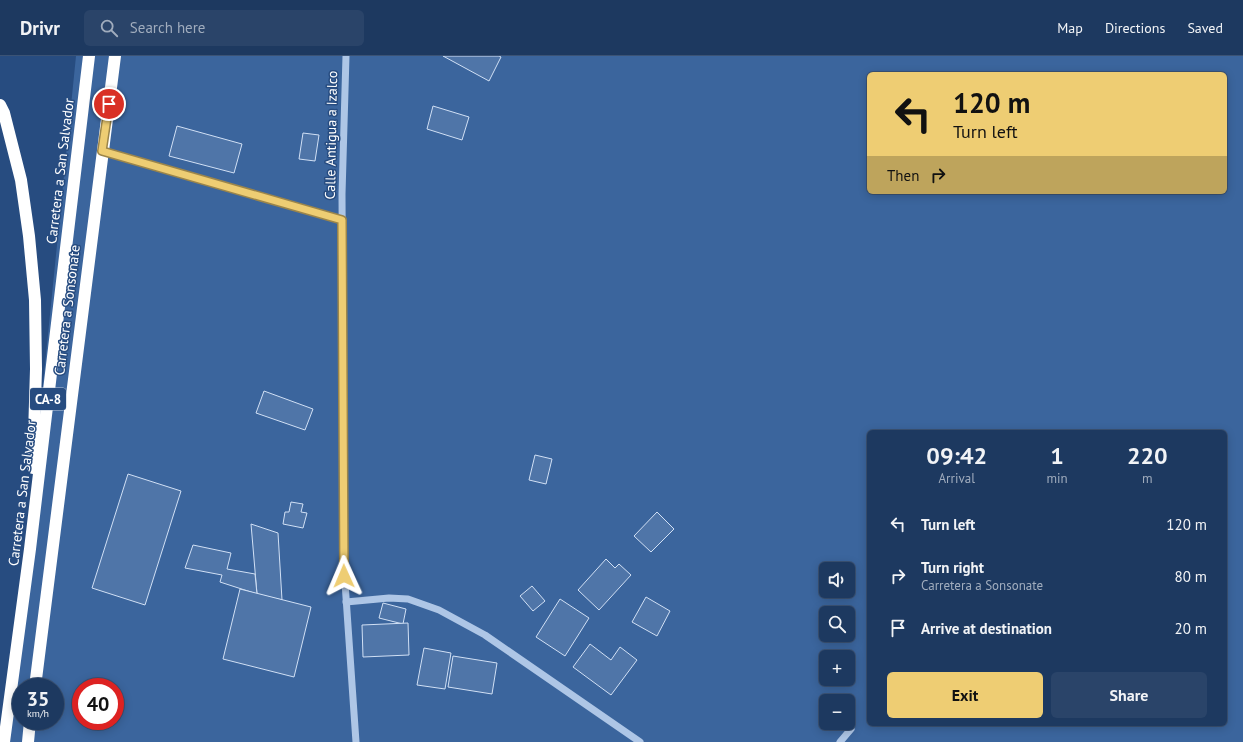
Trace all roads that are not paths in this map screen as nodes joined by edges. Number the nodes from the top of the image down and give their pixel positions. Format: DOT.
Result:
graph roads {
  1 [pos="89,56"];
  2 [pos="115,56"];
  3 [pos="346,56"];
  4 [pos="0,106"];
  5 [pos="102,151"];
  6 [pos="342,220"];
  7 [pos="30,550"];
  8 [pos="346,602"];
  9 [pos="36,678"];
  10 [pos="29,730"];
  11 [pos="850,730"];
  12 [pos="4,742"];
  13 [pos="28,742"];
  14 [pos="356,742"];
  15 [pos="640,742"];
  16 [pos="840,742"];
  1 -- 7 [label="highway, Carretera a San Salvador / CA-8"];
  2 -- 5 [label="highway, Carretera a Sonsonate / CA-8"];
  3 -- 6 [label="street, Calle Antigua a Izalco"];
  4 -- 7 [label="highway"];
  5 -- 6 [label="street"];
  5 -- 9 [label="highway, Carretera a Sonsonate / CA-8"];
  6 -- 8 [label="street, Calle Antigua a Izalco"];
  7 -- 12 [label="highway, Carretera a San Salvador / CA-8"];
  8 -- 14 [label="street, Calle Antigua a Izalco"];
  8 -- 15 [label="street"];
  10 -- 13 [label="highway"];
  11 -- 16 [label="street"];
}
